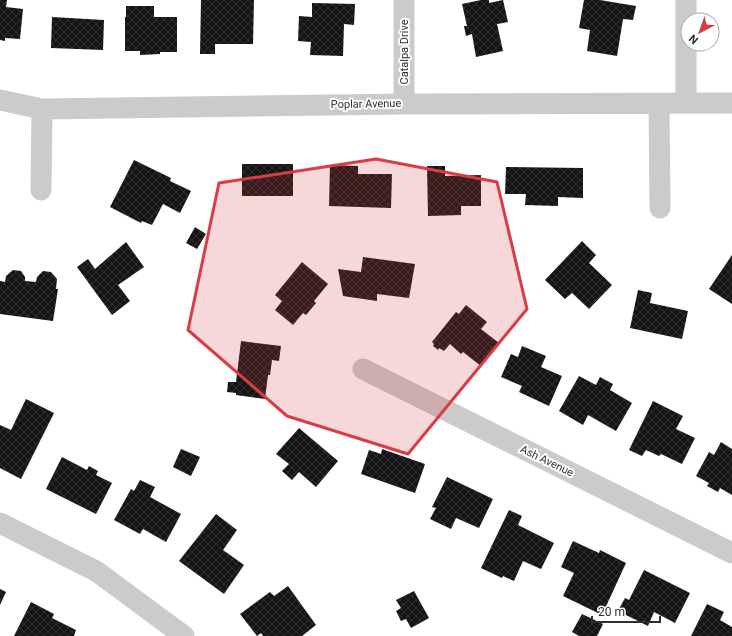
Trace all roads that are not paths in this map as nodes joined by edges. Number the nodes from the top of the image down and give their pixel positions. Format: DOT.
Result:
graph roads {
  1 [pos="404,0"];
  2 [pos="686,0"];
  3 [pos="0,100"];
  4 [pos="659,103"];
  5 [pos="686,103"];
  6 [pos="732,103"];
  7 [pos="404,104"];
  8 [pos="42,109"];
  9 [pos="41,190"];
  10 [pos="660,208"];
  11 [pos="363,369"];
  12 [pos="0,523"];
  13 [pos="732,553"];
  14 [pos="184,636"];
  1 -- 7 [label="street, Catalpa Drive"];
  2 -- 5 [label="street"];
  3 -- 8 [label="street, Poplar Avenue"];
  4 -- 5 [label="street, Poplar Avenue"];
  4 -- 7 [label="street, Poplar Avenue"];
  4 -- 10 [label="street"];
  5 -- 6 [label="street, Poplar Avenue"];
  7 -- 8 [label="street, Poplar Avenue"];
  8 -- 9 [label="street"];
  11 -- 13 [label="street, Ash Avenue"];
  12 -- 14 [label="street"];
}
